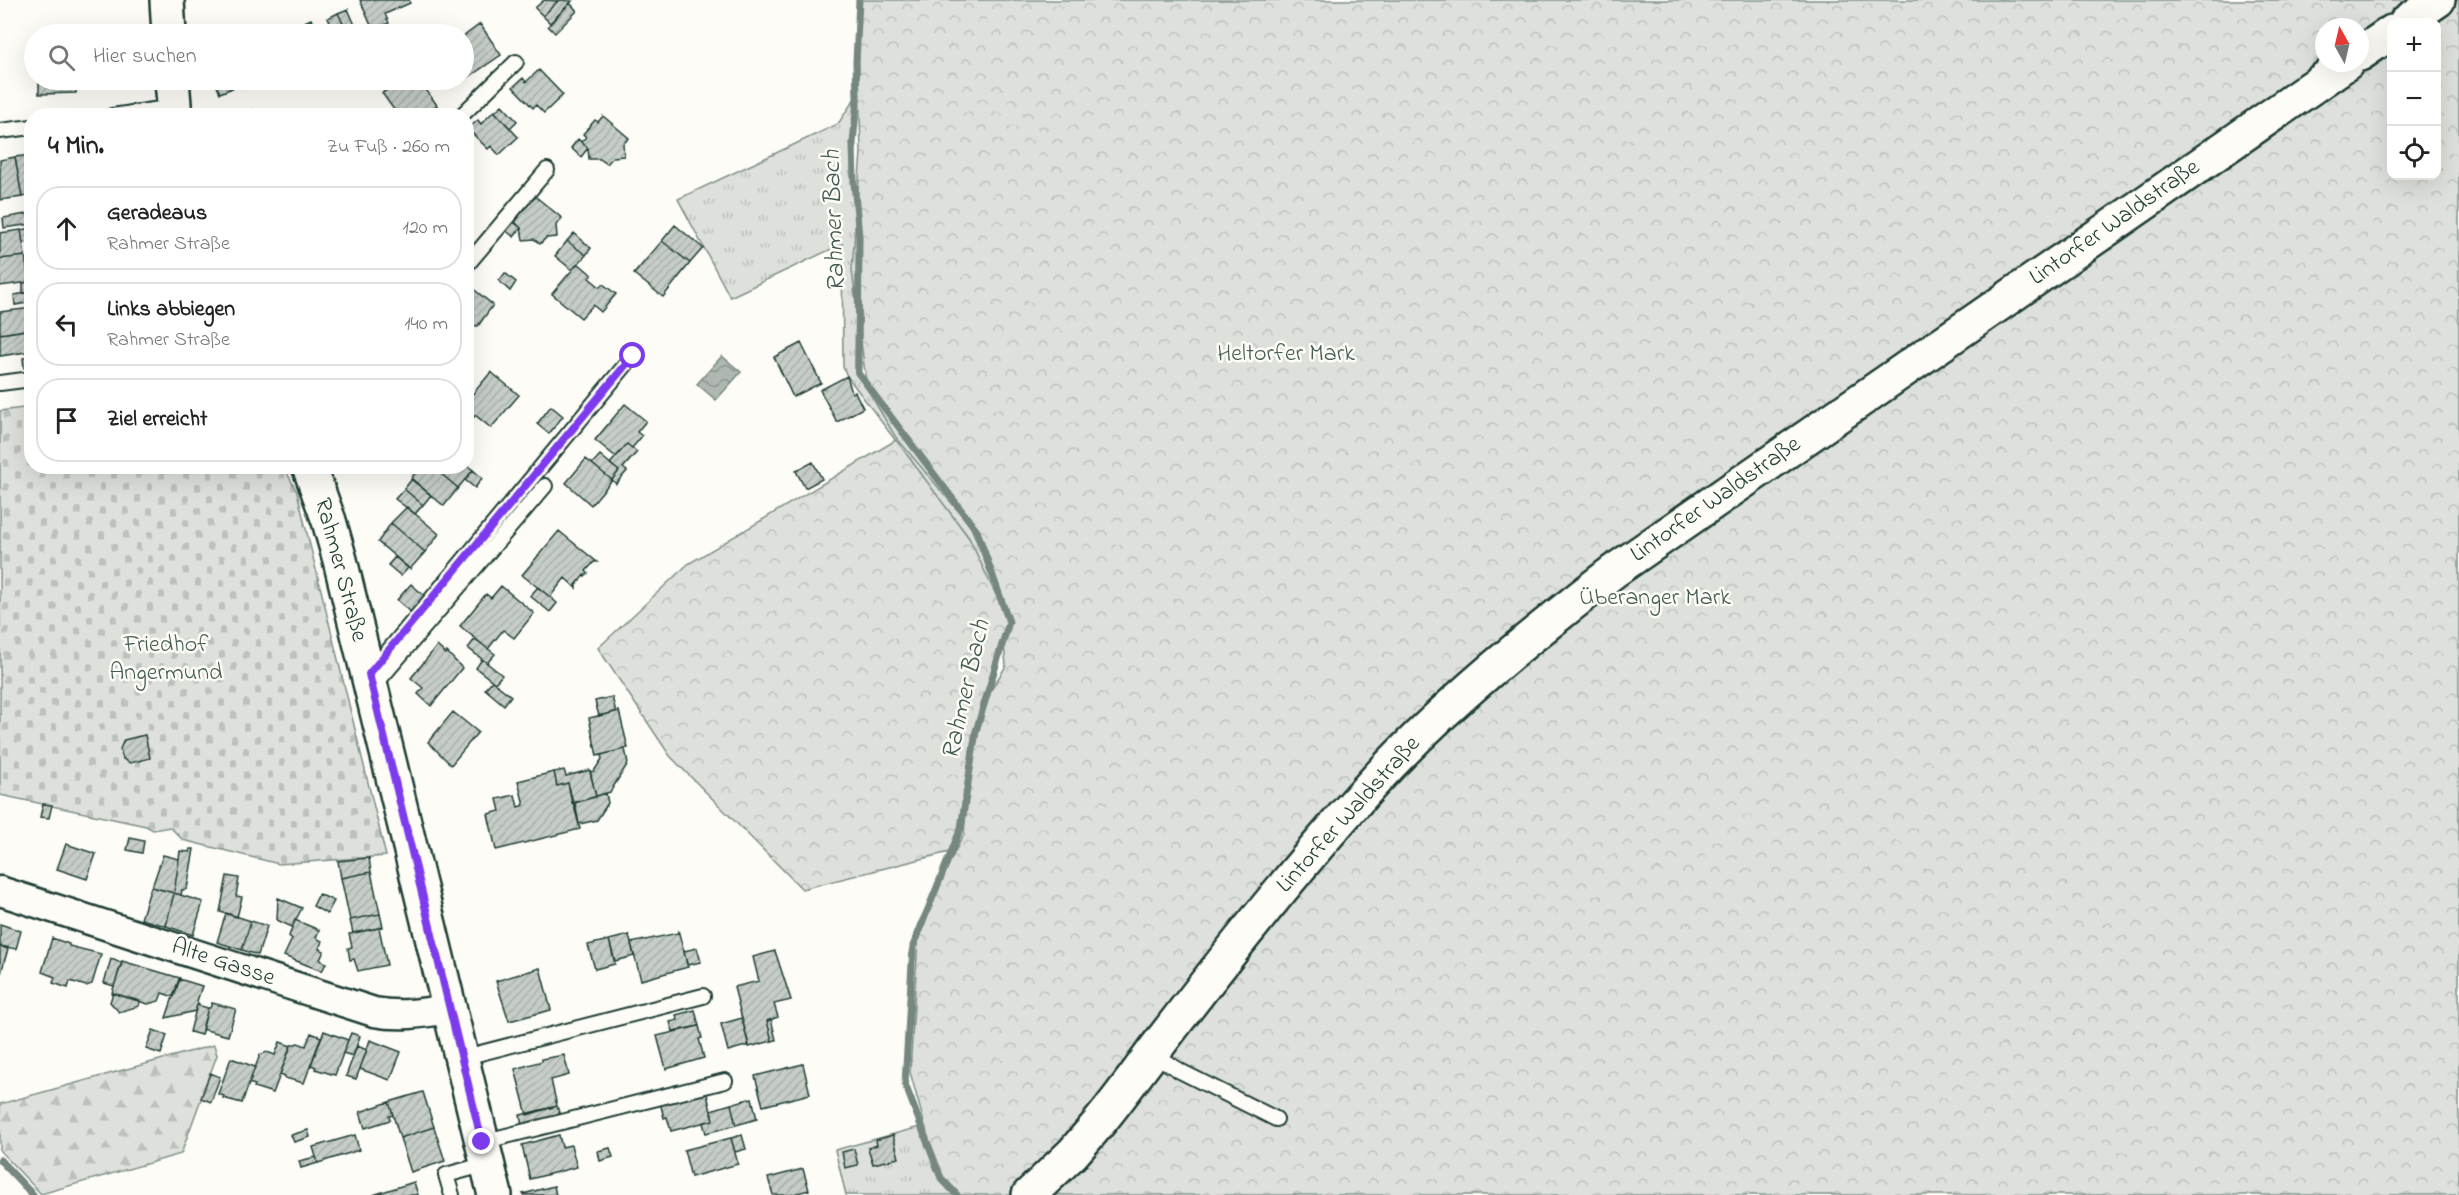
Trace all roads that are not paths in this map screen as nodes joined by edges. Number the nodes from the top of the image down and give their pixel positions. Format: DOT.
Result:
graph roads {
  1 [pos="167,0"];
  2 [pos="2438,0"];
  3 [pos="2412,18"];
  4 [pos="168,24"];
  5 [pos="2387,35"];
  6 [pos="2369,48"];
  7 [pos="516,62"];
  8 [pos="2334,72"];
  9 [pos="173,101"];
  10 [pos="145,108"];
  11 [pos="468,108"];
  12 [pos="24,128"];
  13 [pos="0,131"];
  14 [pos="548,170"];
  15 [pos="474,257"];
  16 [pos="633,356"];
  17 [pos="24,380"];
  18 [pos="0,383"];
  19 [pos="312,474"];
  20 [pos="545,486"];
  21 [pos="370,681"];
  22 [pos="0,891"];
  23 [pos="703,996"];
  24 [pos="449,1009"];
  25 [pos="1152,1053"];
  26 [pos="461,1058"];
  27 [pos="725,1080"];
  28 [pos="1276,1119"];
  29 [pos="488,1167"];
  30 [pos="452,1195"];
  31 [pos="1029,1195"];
  1 -- 4 [label="main road"];
  2 -- 3 [label="main road"];
  5 -- 6 [label="main road"];
  7 -- 11 [label="lane"];
  8 -- 25 [label="main road, Lintorfer Waldstraße"];
  9 -- 10 [label="lane"];
  12 -- 13 [label="lane"];
  14 -- 15 [label="lane"];
  16 -- 21 [label="lane, Rahmer Straße"];
  17 -- 18 [label="lane"];
  19 -- 21 [label="main road, Rahmer Straße"];
  20 -- 21 [label="lane"];
  21 -- 24 [label="main road, Rahmer Straße"];
  22 -- 24 [label="street, Alte Gasse"];
  23 -- 26 [label="lane"];
  24 -- 26 [label="main road, Rahmer Straße"];
  25 -- 28 [label="lane"];
  25 -- 31 [label="main road, Lintorfer Waldstraße"];
  26 -- 29 [label="main road, Rahmer Straße"];
  27 -- 29 [label="lane"];
  29 -- 30 [label="lane"];
}
